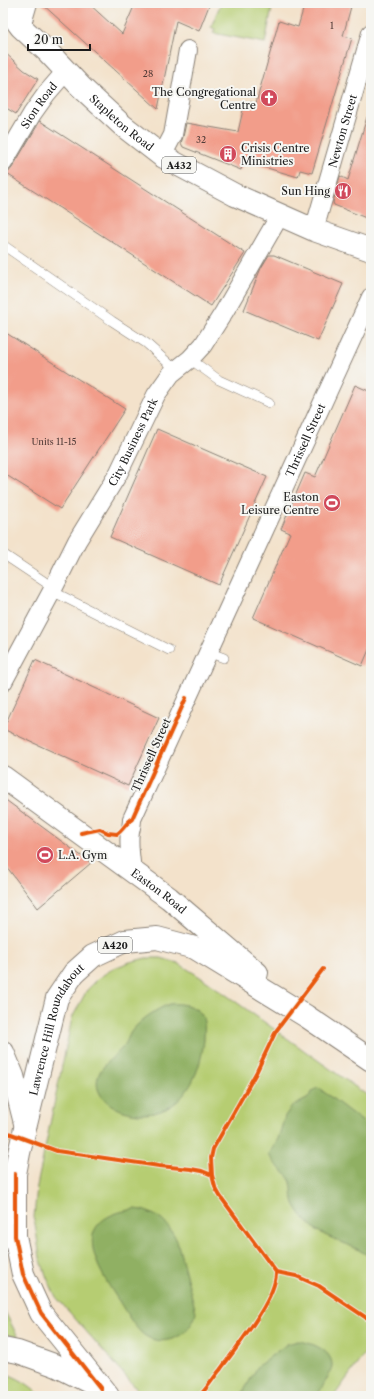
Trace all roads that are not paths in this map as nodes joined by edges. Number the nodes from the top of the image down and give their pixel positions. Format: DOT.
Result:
graph roads {
  1 [pos="3,3"];
  2 [pos="28,3"];
  3 [pos="12,25"];
  4 [pos="371,33"];
  5 [pos="188,50"];
  6 [pos="66,71"];
  7 [pos="162,156"];
  8 [pos="3,163"];
  9 [pos="280,215"];
  10 [pos="314,230"];
  11 [pos="3,245"];
  12 [pos="371,250"];
  13 [pos="371,297"];
  14 [pos="183,365"];
  15 [pos="269,403"];
  16 [pos="3,554"];
  17 [pos="53,589"];
  18 [pos="169,650"];
  19 [pos="3,682"];
  20 [pos="3,777"];
  21 [pos="132,872"];
  22 [pos="306,1016"];
  23 [pos="3,1052"];
  24 [pos="371,1060"];
  25 [pos="25,1126"];
  26 [pos="9,1181"];
  27 [pos="3,1349"];
  28 [pos="104,1392"];
  1 -- 3 [label="main road, A432"];
  2 -- 3 [label="street"];
  3 -- 6 [label="main road, Stapleton Road / A432"];
  4 -- 10 [label="street, Newton Street"];
  5 -- 7 [label="street"];
  6 -- 7 [label="main road, Stapleton Road / A432"];
  6 -- 8 [label="street, Sion Road"];
  7 -- 9 [label="main road, Stapleton Road / A432"];
  9 -- 10 [label="main road, Stapleton Road / A432"];
  9 -- 14 [label="street, City Business Park"];
  10 -- 12 [label="main road, Stapleton Road / A432"];
  11 -- 14 [label="lane"];
  13 -- 21 [label="street, Thrissell Street"];
  14 -- 15 [label="lane"];
  14 -- 17 [label="street, City Business Park"];
  16 -- 17 [label="lane"];
  17 -- 18 [label="lane"];
  17 -- 19 [label="street, City Business Park"];
  20 -- 21 [label="main road, Easton Road / A420"];
  21 -- 22 [label="main road, Easton Road / A420"];
  22 -- 24 [label="main road, Lawrence Hill Roundabout / A420"];
  22 -- 25 [label="main road, Lawrence Hill Roundabout / A420"];
  23 -- 25 [label="main road, A420"];
  25 -- 26 [label="main road, Lawrence Hill Roundabout / A420"];
  26 -- 28 [label="main road, Lawrence Hill Roundabout / A420"];
  27 -- 28 [label="main road"];
}
